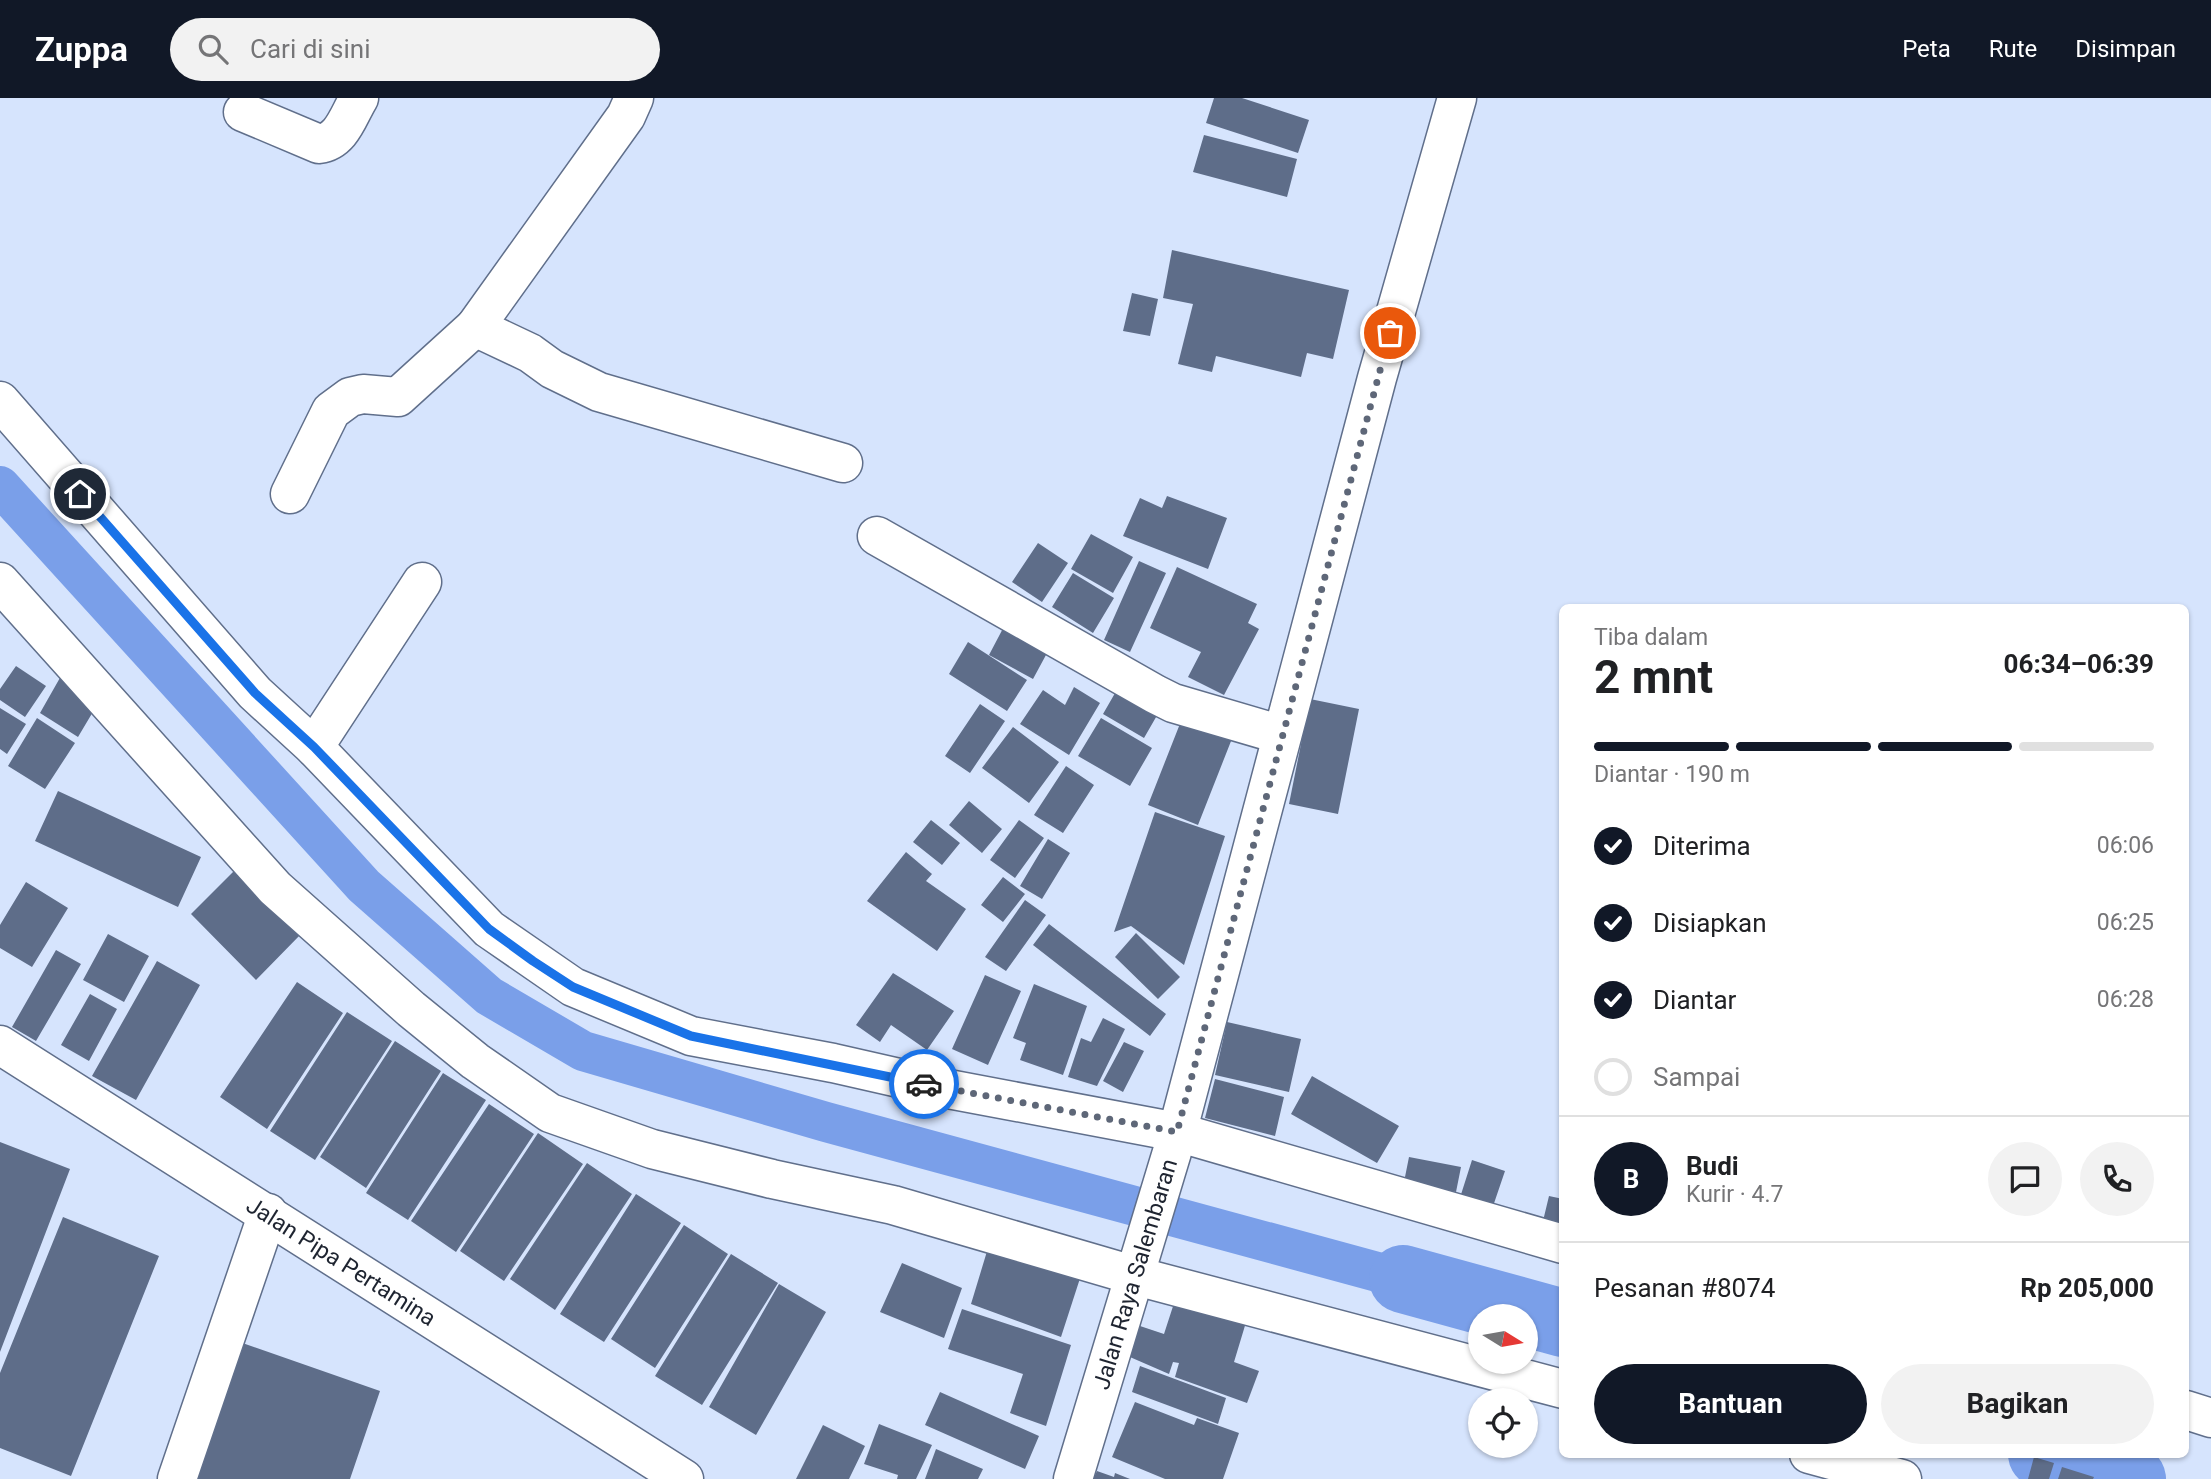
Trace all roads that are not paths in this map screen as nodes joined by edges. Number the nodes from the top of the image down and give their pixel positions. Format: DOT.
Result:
graph roads {
  1 [pos="359,98"];
  2 [pos="634,98"];
  3 [pos="1457,98"];
  4 [pos="243,112"];
  5 [pos="475,327"];
  6 [pos="0,401"];
  7 [pos="843,463"];
  8 [pos="290,494"];
  9 [pos="877,536"];
  10 [pos="0,582"];
  11 [pos="422,582"];
  12 [pos="1282,735"];
  13 [pos="314,747"];
  14 [pos="0,1045"];
  15 [pos="1174,1142"];
  16 [pos="268,1213"];
  17 [pos="1559,1243"];
  18 [pos="1139,1263"];
  19 [pos="1559,1388"];
  20 [pos="2189,1411"];
  21 [pos="2211,1418"];
  22 [pos="1824,1458"];
  23 [pos="177,1479"];
  24 [pos="684,1479"];
  25 [pos="1073,1479"];
  26 [pos="1902,1479"];
  1 -- 4 [label="street"];
  2 -- 5 [label="street"];
  3 -- 12 [label="street, Jalan Raya Salembaran"];
  5 -- 7 [label="street"];
  5 -- 8 [label="street"];
  6 -- 13 [label="street"];
  9 -- 12 [label="street"];
  10 -- 18 [label="street"];
  11 -- 13 [label="street"];
  12 -- 15 [label="street, Jalan Raya Salembaran"];
  13 -- 15 [label="street"];
  14 -- 16 [label="street, Jalan Pipa Pertamina"];
  15 -- 17 [label="street"];
  15 -- 18 [label="street, Jalan Raya Salembaran"];
  16 -- 23 [label="street"];
  16 -- 24 [label="street, Jalan Pipa Pertamina"];
  18 -- 19 [label="street"];
  18 -- 25 [label="street, Jalan Raya Salembaran"];
  20 -- 21 [label="street"];
  22 -- 26 [label="street"];
}
